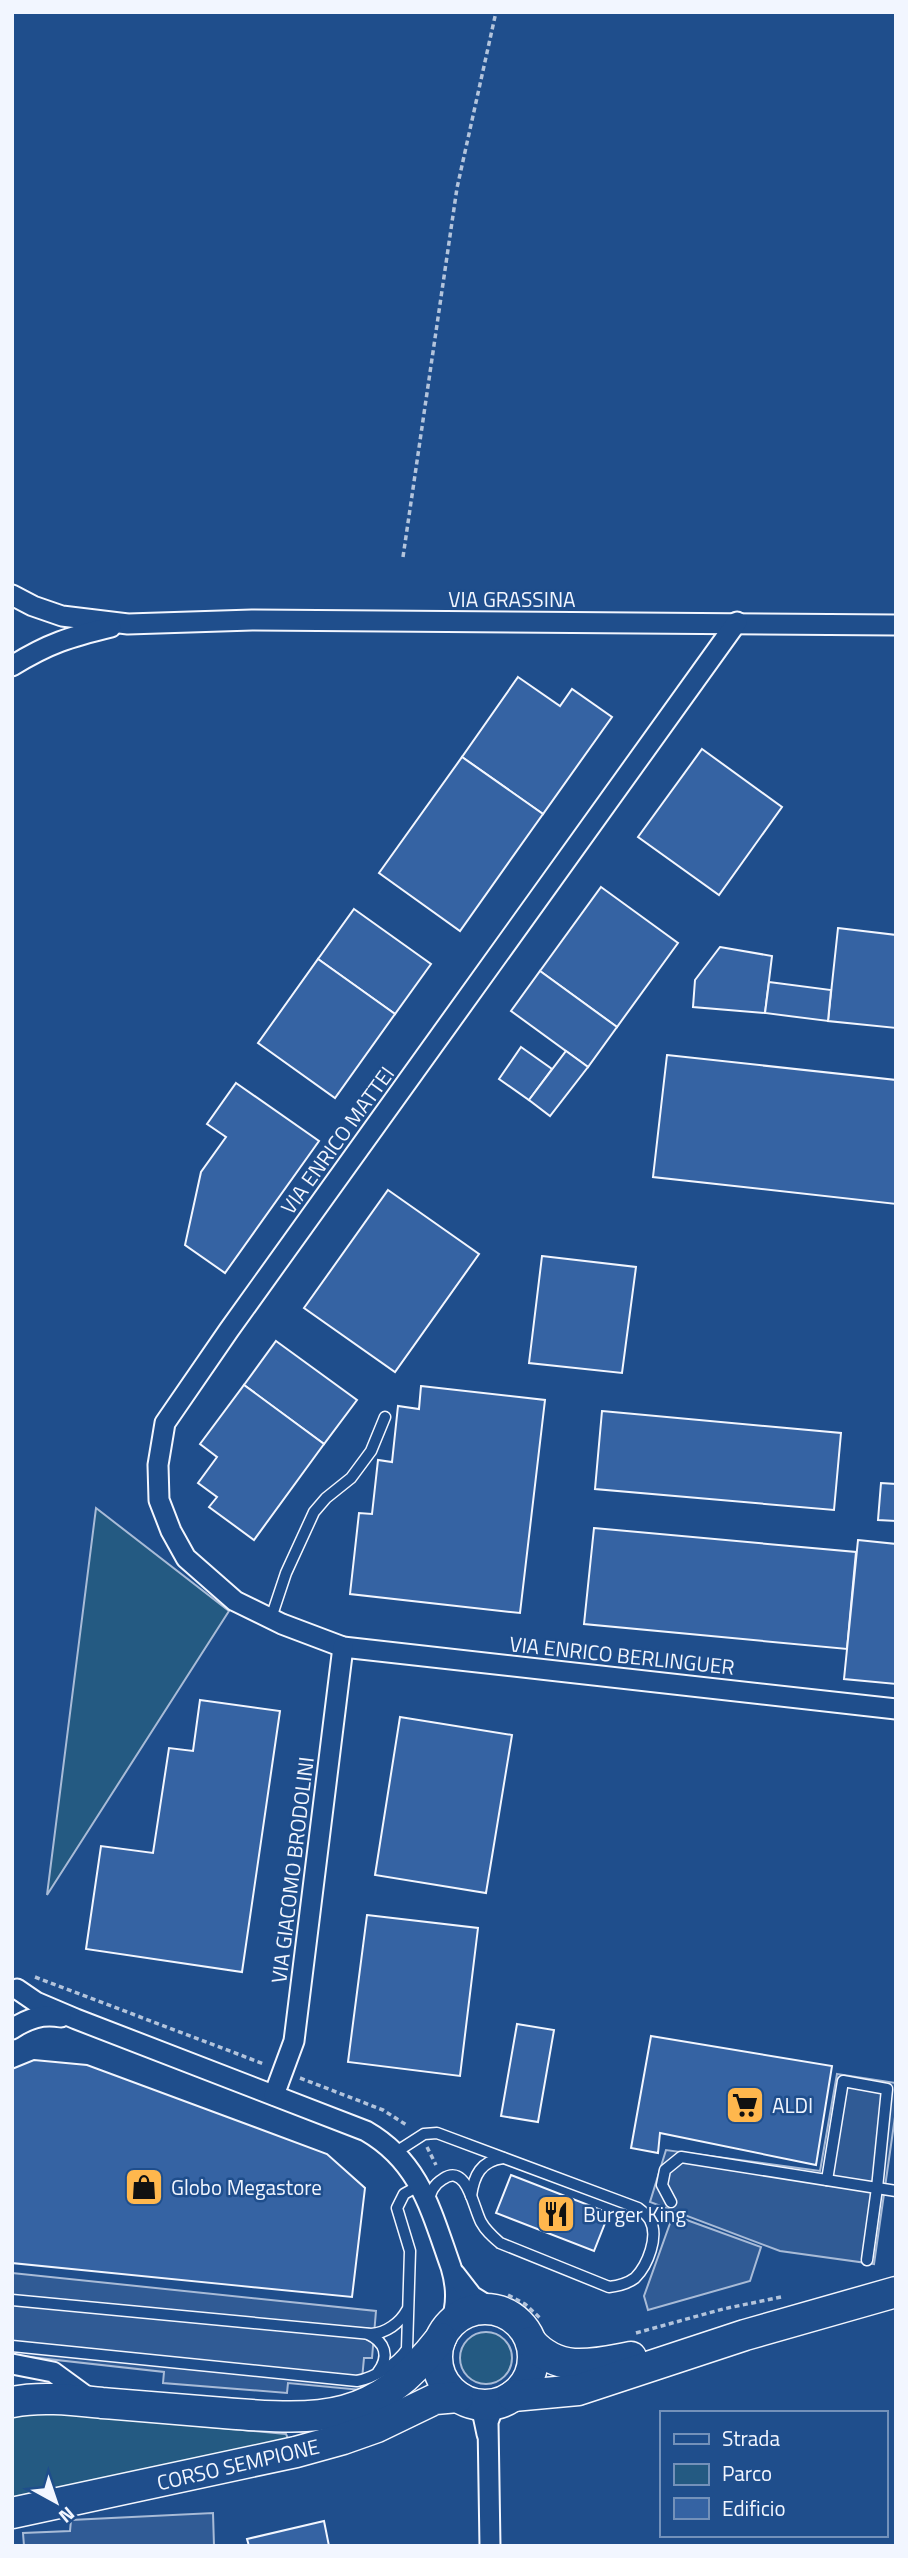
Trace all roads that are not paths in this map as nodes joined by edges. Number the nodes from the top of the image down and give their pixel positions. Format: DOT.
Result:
graph roads {
  1 [pos="12,595"];
  2 [pos="737,622"];
  3 [pos="128,624"];
  4 [pos="896,625"];
  5 [pos="12,666"];
  6 [pos="385,1417"];
  7 [pos="271,1618"];
  8 [pos="343,1647"];
  9 [pos="896,1709"];
  10 [pos="15,1986"];
  11 [pos="76,2019"];
  12 [pos="12,2028"];
  13 [pos="274,2095"];
  14 [pos="396,2152"];
  15 [pos="503,2158"];
  16 [pos="827,2180"];
  17 [pos="877,2188"];
  18 [pos="896,2191"];
  19 [pos="424,2194"];
  20 [pos="471,2197"];
  21 [pos="671,2202"];
  22 [pos="867,2260"];
  23 [pos="452,2267"];
  24 [pos="896,2292"];
  25 [pos="12,2300"];
  26 [pos="493,2309"];
  27 [pos="408,2310"];
  28 [pos="445,2331"];
  29 [pos="367,2334"];
  30 [pos="745,2335"];
  31 [pos="531,2342"];
  32 [pos="12,2346"];
  33 [pos="12,2364"];
  34 [pos="376,2374"];
  35 [pos="509,2399"];
  36 [pos="13,2401"];
  37 [pos="466,2401"];
  38 [pos="94,2402"];
  39 [pos="487,2435"];
  40 [pos="12,2513"];
  41 [pos="490,2546"];
  1 -- 3 [label="street, VIA GRASSINA"];
  2 -- 3 [label="street, VIA GRASSINA"];
  2 -- 4 [label="street, VIA GRASSINA"];
  2 -- 7 [label="street, VIA ENRICO MATTEI"];
  3 -- 5 [label="street, VIA GRASSINA"];
  6 -- 7 [label="lane"];
  7 -- 8 [label="street, VIA ENRICO MATTEI"];
  8 -- 9 [label="street, VIA ENRICO BERLINGUER"];
  8 -- 13 [label="street, VIA GIACOMO BRODOLINI"];
  10 -- 11 [label="street"];
  10 -- 12 [label="street"];
  11 -- 12 [label="street"];
  11 -- 13 [label="street"];
  13 -- 14 [label="street"];
  14 -- 15 [label="lane"];
  14 -- 19 [label="street"];
  15 -- 20 [label="lane"];
  15 -- 20 [label="lane"];
  16 -- 17 [label="lane"];
  16 -- 17 [label="lane"];
  16 -- 21 [label="lane"];
  17 -- 18 [label="lane"];
  17 -- 22 [label="lane"];
  19 -- 20 [label="lane"];
  19 -- 23 [label="street"];
  19 -- 27 [label="lane"];
  23 -- 26 [label="street"];
  23 -- 28 [label="street"];
  24 -- 30 [label="main road"];
  25 -- 29 [label="lane"];
  26 -- 28 [label="main road"];
  26 -- 31 [label="main road"];
  27 -- 29 [label="lane"];
  27 -- 34 [label="lane"];
  28 -- 37 [label="main road"];
  28 -- 38 [label="main road, CORSO SEMPIONE"];
  29 -- 34 [label="lane"];
  30 -- 31 [label="main road"];
  30 -- 35 [label="main road"];
  31 -- 35 [label="main road"];
  32 -- 34 [label="lane"];
  33 -- 38 [label="street"];
  35 -- 37 [label="main road"];
  35 -- 39 [label="street"];
  36 -- 38 [label="main road, CORSO SEMPIONE"];
  37 -- 39 [label="street"];
  37 -- 40 [label="main road, CORSO SEMPIONE"];
  39 -- 41 [label="street"];
}
